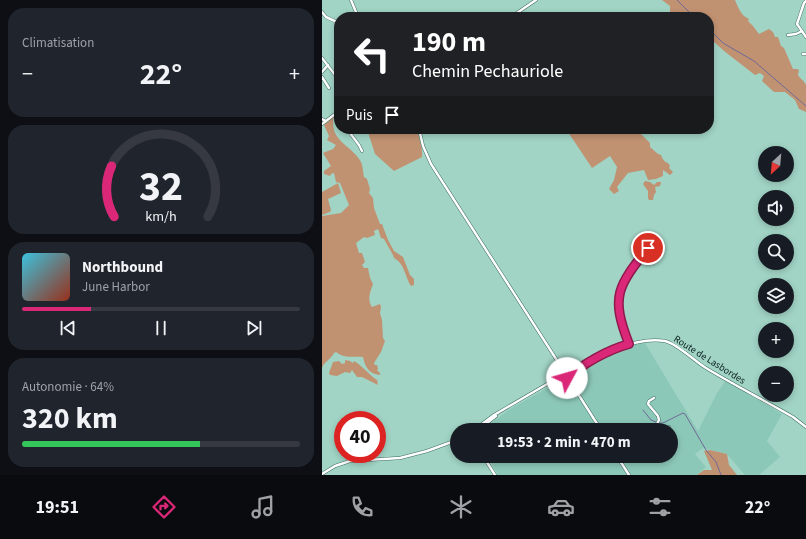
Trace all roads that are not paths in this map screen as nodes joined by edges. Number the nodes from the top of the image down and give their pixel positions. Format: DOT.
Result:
graph roads {
  1 [pos="351,0"];
  2 [pos="536,0"];
  3 [pos="804,1"];
  4 [pos="322,12"];
  5 [pos="356,12"];
  6 [pos="518,12"];
  7 [pos="334,21"];
  8 [pos="802,31"];
  9 [pos="788,35"];
  10 [pos="806,37"];
  11 [pos="322,58"];
  12 [pos="328,65"];
  13 [pos="322,72"];
  14 [pos="334,73"];
  15 [pos="322,77"];
  16 [pos="330,88"];
  17 [pos="334,115"];
  18 [pos="322,119"];
  19 [pos="326,121"];
  20 [pos="322,124"];
  21 [pos="350,134"];
  22 [pos="420,134"];
  23 [pos="362,151"];
  24 [pos="648,248"];
  25 [pos="629,344"];
  26 [pos="558,362"];
  27 [pos="578,368"];
  28 [pos="565,369"];
  29 [pos="569,371"];
  30 [pos="563,376"];
  31 [pos="570,376"];
  32 [pos="573,386"];
  33 [pos="654,398"];
  34 [pos="502,411"];
  35 [pos="484,423"];
  36 [pos="487,423"];
  37 [pos="596,423"];
  38 [pos="658,423"];
  39 [pos="806,427"];
  40 [pos="450,442"];
  41 [pos="487,463"];
  42 [pos="621,463"];
  43 [pos="322,474"];
  44 [pos="495,475"];
  45 [pos="629,475"];
  1 -- 5 [label="street"];
  2 -- 6 [label="street"];
  3 -- 8 [label="street"];
  4 -- 7 [label="street"];
  8 -- 9 [label="street"];
  8 -- 10 [label="street"];
  11 -- 12 [label="street"];
  12 -- 13 [label="street"];
  12 -- 14 [label="street"];
  15 -- 16 [label="street"];
  17 -- 19 [label="street"];
  18 -- 19 [label="street"];
  19 -- 20 [label="street"];
  21 -- 23 [label="street"];
  22 -- 26 [label="street"];
  24 -- 25 [label="street"];
  25 -- 27 [label="street, Route de Lasbordes"];
  25 -- 39 [label="street, Route de Lasbordes"];
  26 -- 28 [label="street"];
  26 -- 30 [label="street"];
  27 -- 29 [label="street, Route de Lasbordes"];
  27 -- 31 [label="street, Route de Lasbordes"];
  28 -- 29 [label="street"];
  28 -- 30 [label="street"];
  29 -- 31 [label="street"];
  30 -- 31 [label="street, Route de Lasbordes"];
  30 -- 32 [label="street"];
  30 -- 34 [label="street"];
  31 -- 32 [label="street"];
  32 -- 37 [label="street"];
  33 -- 38 [label="street"];
  34 -- 35 [label="street"];
  34 -- 36 [label="street"];
  40 -- 43 [label="street"];
  41 -- 44 [label="street"];
  42 -- 45 [label="street"];
}
